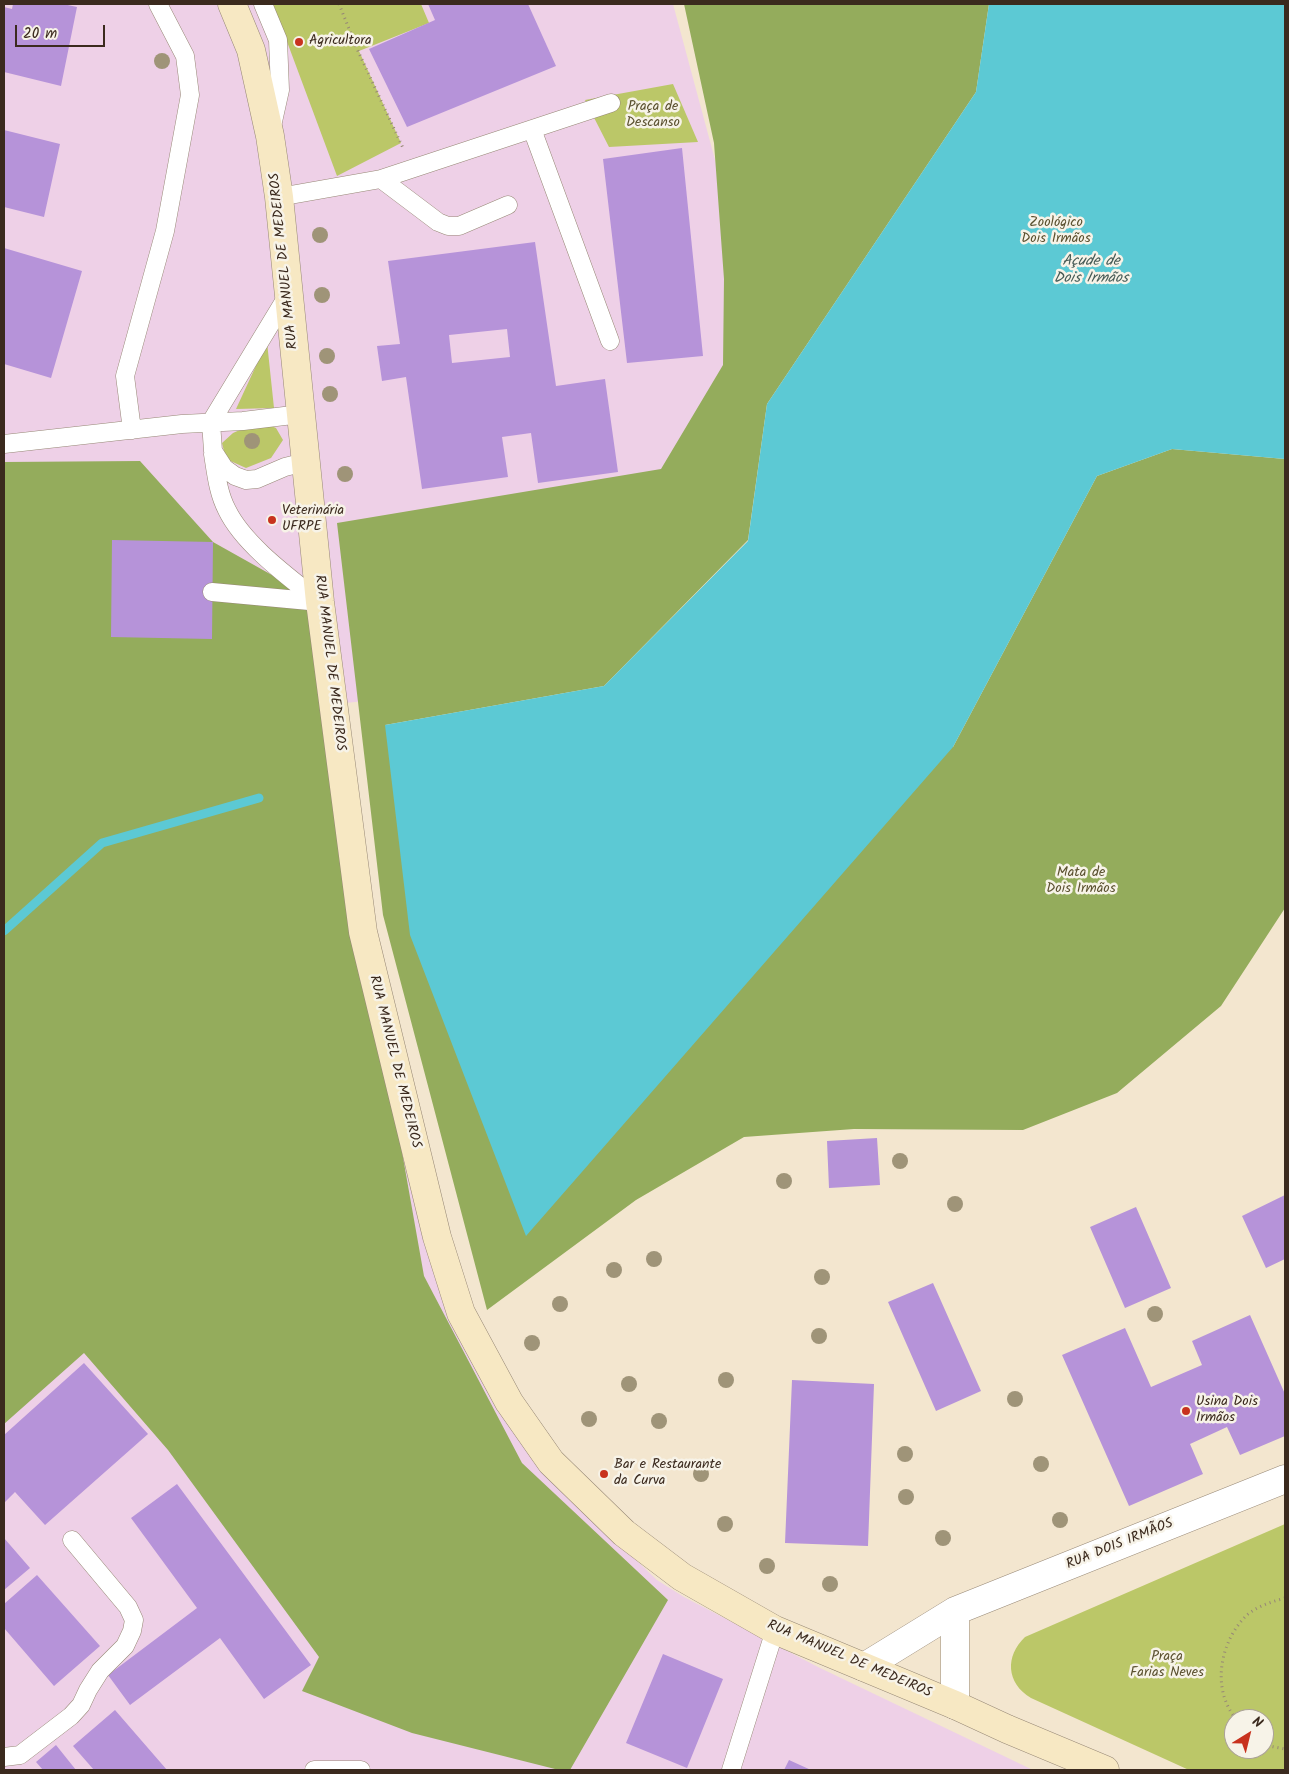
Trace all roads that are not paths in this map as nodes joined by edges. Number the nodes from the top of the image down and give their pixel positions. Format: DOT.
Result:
graph roads {
  1 [pos="158,4"];
  2 [pos="232,4"];
  3 [pos="263,4"];
  4 [pos="610,103"];
  5 [pos="532,129"];
  6 [pos="270,136"];
  7 [pos="381,179"];
  8 [pos="279,197"];
  9 [pos="508,205"];
  10 [pos="288,295"];
  11 [pos="610,341"];
  12 [pos="301,414"];
  13 [pos="211,422"];
  14 [pos="132,430"];
  15 [pos="4,444"];
  16 [pos="213,451"];
  17 [pos="305,462"];
  18 [pos="212,592"];
  19 [pos="320,602"];
  20 [pos="1285,1479"];
  21 [pos="72,1540"];
  22 [pos="955,1611"];
  23 [pos="775,1630"];
  24 [pos="864,1667"];
  25 [pos="955,1705"];
  26 [pos="4,1758"];
  27 [pos="314,1770"];
  28 [pos="361,1770"];
  29 [pos="732,1770"];
  30 [pos="1104,1770"];
  1 -- 14 [label="lane"];
  2 -- 6 [label="main road, RUA MANUEL DE MEDEIROS"];
  3 -- 6 [label="lane"];
  4 -- 5 [label="lane"];
  5 -- 7 [label="lane"];
  5 -- 11 [label="lane"];
  6 -- 8 [label="main road, RUA MANUEL DE MEDEIROS"];
  7 -- 8 [label="lane"];
  7 -- 9 [label="lane"];
  8 -- 10 [label="main road, RUA MANUEL DE MEDEIROS"];
  10 -- 12 [label="main road, RUA MANUEL DE MEDEIROS"];
  10 -- 13 [label="lane"];
  12 -- 13 [label="lane"];
  12 -- 17 [label="main road, RUA MANUEL DE MEDEIROS"];
  13 -- 14 [label="lane"];
  13 -- 16 [label="lane"];
  14 -- 15 [label="lane"];
  16 -- 17 [label="lane"];
  16 -- 19 [label="lane"];
  17 -- 19 [label="main road, RUA MANUEL DE MEDEIROS"];
  18 -- 19 [label="lane"];
  19 -- 23 [label="main road, RUA MANUEL DE MEDEIROS"];
  20 -- 22 [label="street, RUA DOIS IRMÃOS"];
  21 -- 26 [label="lane"];
  22 -- 24 [label="street, RUA DOIS IRMÃOS"];
  22 -- 25 [label="street"];
  23 -- 24 [label="main road, RUA MANUEL DE MEDEIROS"];
  23 -- 29 [label="lane"];
  24 -- 25 [label="main road, RUA MANUEL DE MEDEIROS"];
  25 -- 30 [label="main road, RUA MANUEL DE MEDEIROS"];
  27 -- 28 [label="lane"];
}
